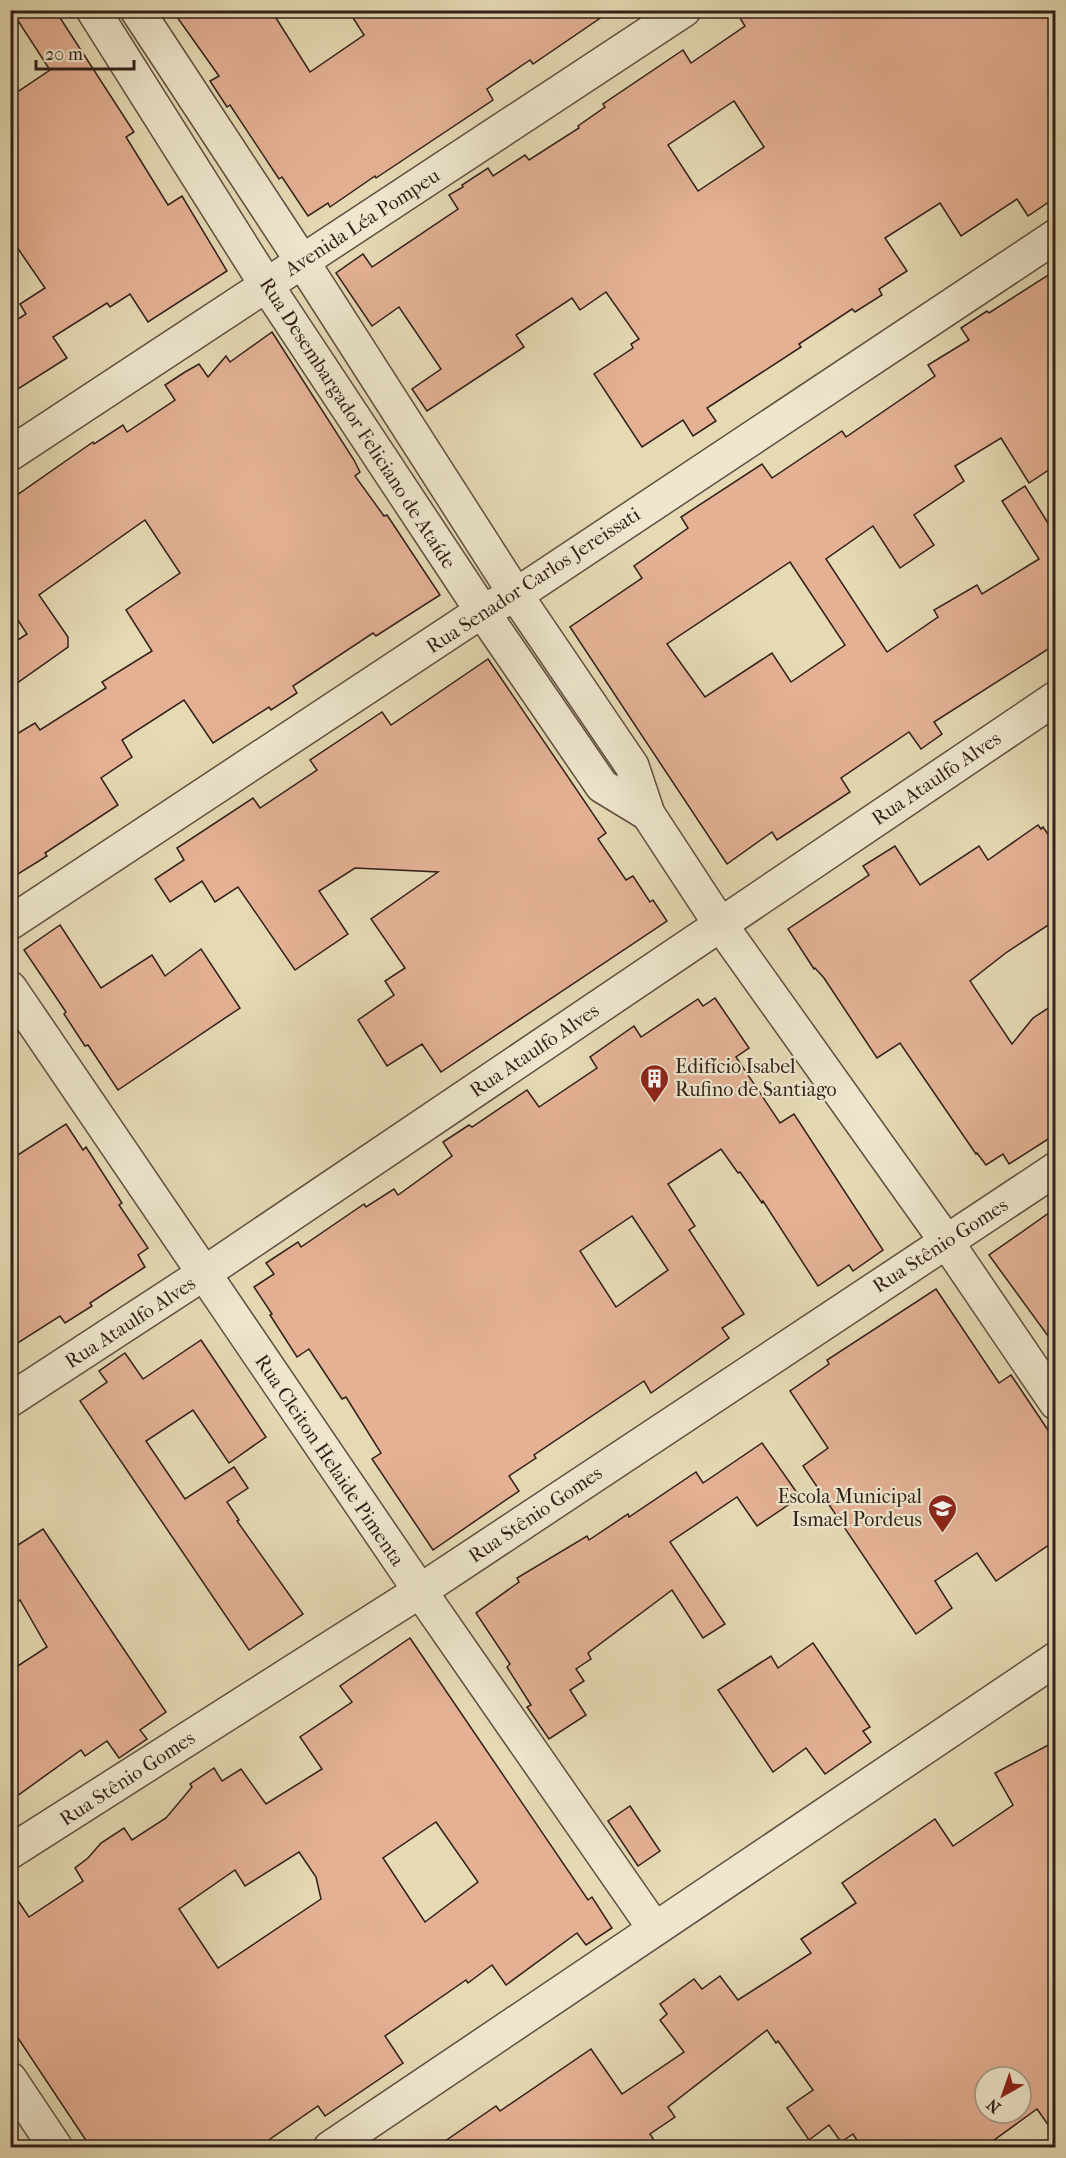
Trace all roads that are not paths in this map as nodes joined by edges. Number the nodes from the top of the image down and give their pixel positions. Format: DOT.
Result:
graph roads {
  1 [pos="93,10"];
  2 [pos="137,10"];
  3 [pos="684,10"];
  4 [pos="1056,236"];
  5 [pos="302,261"];
  6 [pos="267,285"];
  7 [pos="10,454"];
  8 [pos="516,595"];
  9 [pos="482,611"];
  10 [pos="1056,698"];
  11 [pos="648,814"];
  12 [pos="10,923"];
  13 [pos="720,924"];
  14 [pos="10,988"];
  15 [pos="1056,1169"];
  16 [pos="946,1241"];
  17 [pos="203,1274"];
  18 [pos="10,1401"];
  19 [pos="1056,1403"];
  20 [pos="420,1592"];
  21 [pos="1056,1659"];
  22 [pos="10,1852"];
  23 [pos="654,1928"];
  24 [pos="10,2079"];
  25 [pos="56,2148"];
  26 [pos="330,2148"];
  1 -- 6 [label="street, Rua Desembargador Feliciano de Ataíde"];
  2 -- 5 [label="street, Rua Desembargador Feliciano de Ataíde"];
  3 -- 5 [label="street, Avenida Léa Pompeu"];
  4 -- 8 [label="street, Rua Senador Carlos Jereissati"];
  5 -- 6 [label="street, Avenida Léa Pompeu"];
  5 -- 8 [label="street, Rua Desembargador Feliciano de Ataíde"];
  6 -- 7 [label="street, Avenida Léa Pompeu"];
  6 -- 9 [label="street, Rua Desembargador Feliciano de Ataíde"];
  8 -- 9 [label="street, Rua Senador Carlos Jereissati"];
  8 -- 11 [label="street, Rua Desembargador Feliciano de Ataíde"];
  9 -- 11 [label="street, Rua Desembargador Feliciano de Ataíde"];
  9 -- 12 [label="street, Rua Senador Carlos Jereissati"];
  10 -- 13 [label="street, Rua Ataulfo Alves"];
  11 -- 13 [label="street, Rua Desembargador Feliciano de Ataíde"];
  13 -- 16 [label="street, Rua Desembargador Feliciano de Ataíde"];
  13 -- 17 [label="street, Rua Ataulfo Alves"];
  14 -- 17 [label="street, Rua Cleiton Helaide Pimenta"];
  15 -- 16 [label="street, Rua Stênio Gomes"];
  16 -- 19 [label="street, Rua Desembargador Feliciano de Ataíde"];
  16 -- 20 [label="street, Rua Stênio Gomes"];
  17 -- 18 [label="street, Rua Ataulfo Alves"];
  17 -- 20 [label="street, Rua Cleiton Helaide Pimenta"];
  20 -- 22 [label="street, Rua Stênio Gomes"];
  20 -- 23 [label="street, Rua Cleiton Helaide Pimenta"];
  21 -- 23 [label="street"];
  23 -- 26 [label="street"];
  24 -- 25 [label="street"];
}
